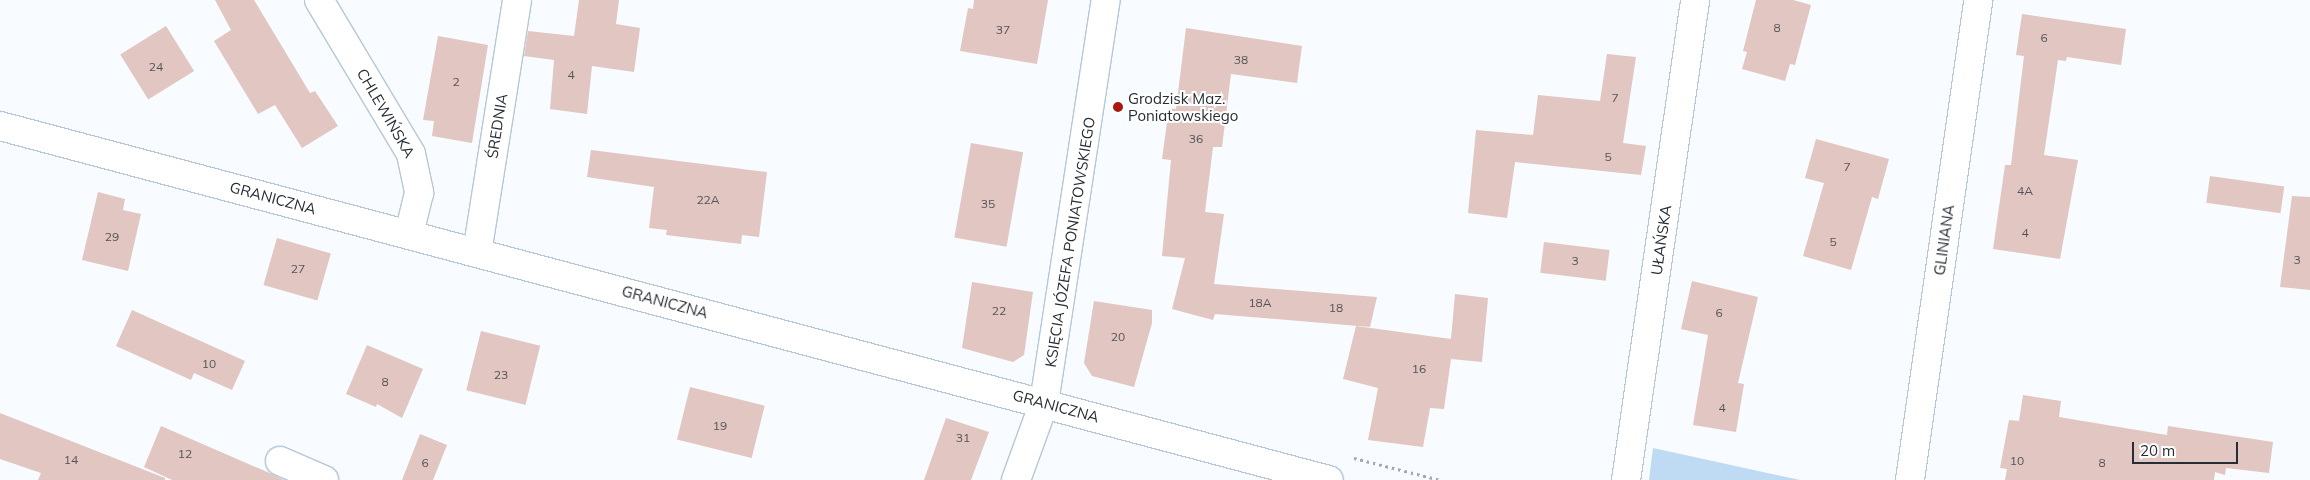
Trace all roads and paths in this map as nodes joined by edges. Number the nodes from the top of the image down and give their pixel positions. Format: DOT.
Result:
graph roads {
  1 [pos="319,0"];
  2 [pos="517,0"];
  3 [pos="1106,0"];
  4 [pos="1695,0"];
  5 [pos="1978,0"];
  6 [pos="0,126"];
  7 [pos="409,234"];
  8 [pos="477,253"];
  9 [pos="1044,403"];
  10 [pos="280,461"];
  11 [pos="324,480"];
  12 [pos="1016,480"];
  13 [pos="1329,480"];
  14 [pos="1626,480"];
  15 [pos="1910,480"];
  1 -- 7 [label="street, CHLEWIŃSKA"];
  2 -- 8 [label="street, ŚREDNIA"];
  3 -- 9 [label="street, KSIĘCIA JÓZEFA PONIATOWSKIEGO"];
  4 -- 14 [label="street, UŁAŃSKA"];
  5 -- 15 [label="street, GLINIANA"];
  6 -- 7 [label="street, GRANICZNA"];
  7 -- 8 [label="street, GRANICZNA"];
  8 -- 9 [label="street, GRANICZNA"];
  9 -- 12 [label="street, KSIĘCIA JÓZEFA PONIATOWSKIEGO"];
  9 -- 13 [label="street, GRANICZNA"];
  10 -- 11 [label="street"];
}
